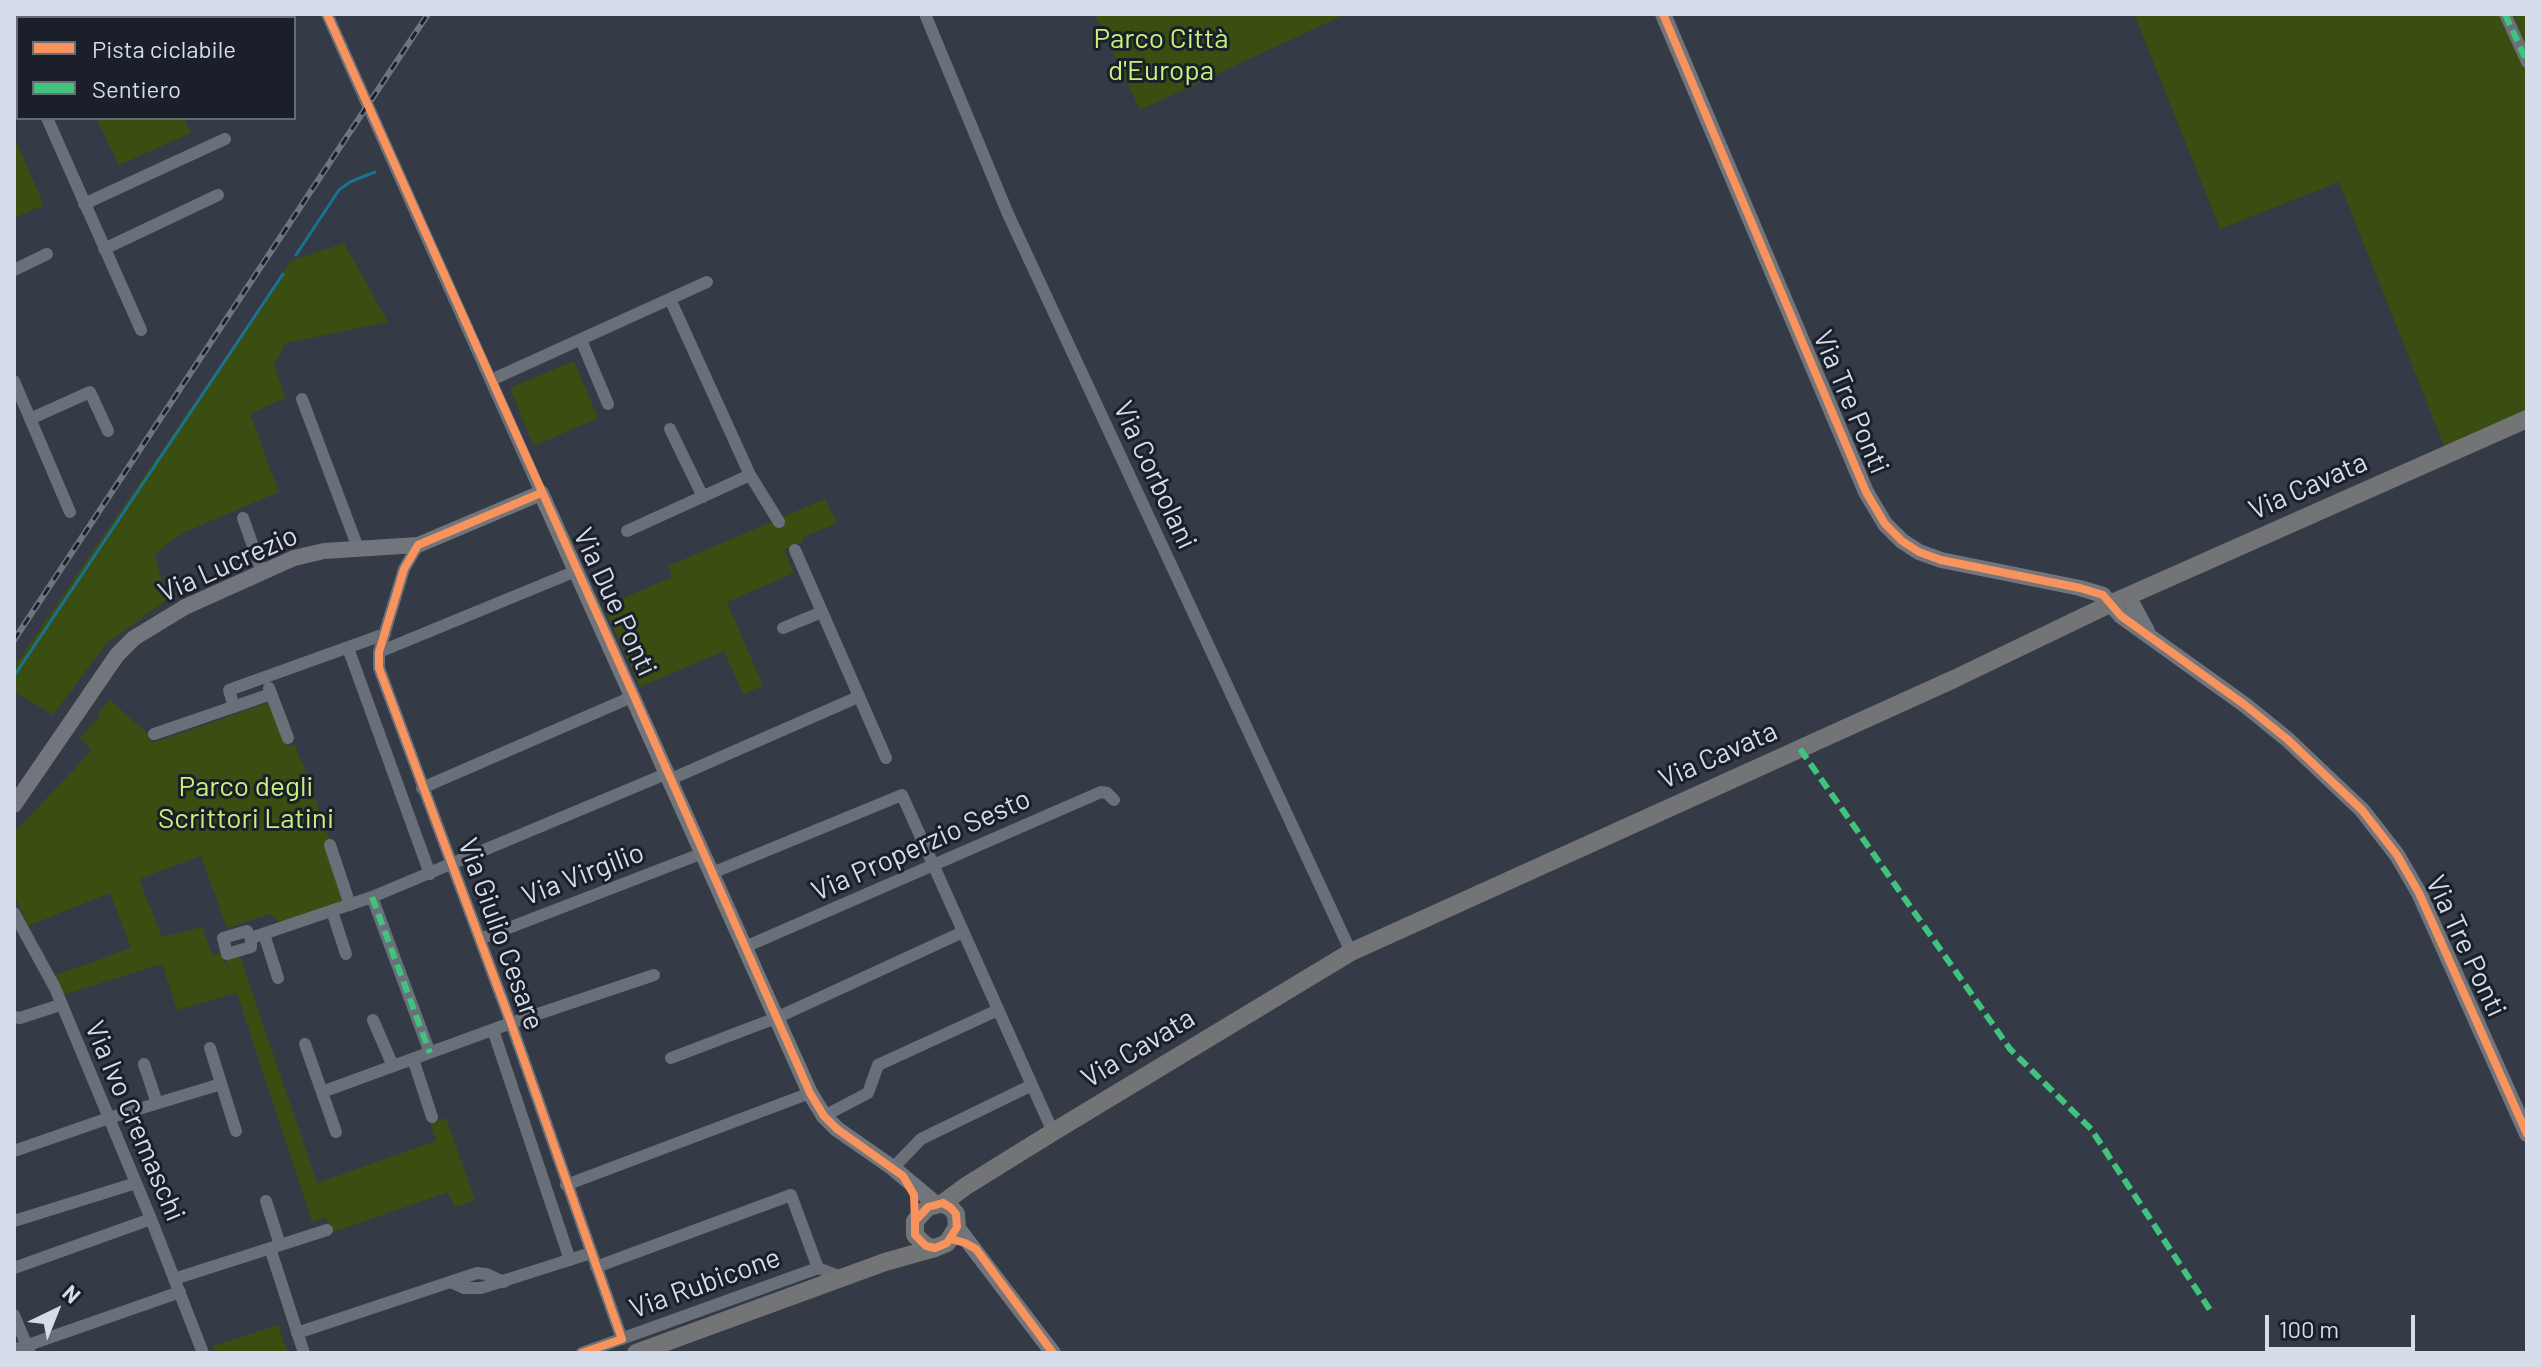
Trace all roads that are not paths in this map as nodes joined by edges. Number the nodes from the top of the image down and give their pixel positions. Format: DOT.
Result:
graph roads {
  1 [pos="327,14"];
  2 [pos="925,14"];
  3 [pos="1663,14"];
  4 [pos="2505,14"];
  5 [pos="2527,62"];
  6 [pos="48,120"];
  7 [pos="225,139"];
  8 [pos="218,195"];
  9 [pos="84,204"];
  10 [pos="104,249"];
  11 [pos="47,254"];
  12 [pos="14,270"];
  13 [pos="707,282"];
  14 [pos="670,299"];
  15 [pos="141,330"];
  16 [pos="581,340"];
  17 [pos="491,380"];
  18 [pos="14,381"];
  19 [pos="302,399"];
  20 [pos="608,404"];
  21 [pos="30,419"];
  22 [pos="2527,419"];
  23 [pos="670,429"];
  24 [pos="108,431"];
  25 [pos="750,475"];
  26 [pos="541,493"];
  27 [pos="703,497"];
  28 [pos="70,512"];
  29 [pos="243,518"];
  30 [pos="779,522"];
  31 [pos="627,531"];
  32 [pos="418,545"];
  33 [pos="358,548"];
  34 [pos="795,550"];
  35 [pos="576,571"];
  36 [pos="262,572"];
  37 [pos="2063,585"];
  38 [pos="2119,600"];
  39 [pos="822,612"];
  40 [pos="2090,614"];
  41 [pos="783,628"];
  42 [pos="385,634"];
  43 [pos="348,648"];
  44 [pos="379,652"];
  45 [pos="265,677"];
  46 [pos="271,694"];
  47 [pos="634,696"];
  48 [pos="858,697"];
  49 [pos="234,707"];
  50 [pos="154,734"];
  51 [pos="288,738"];
  52 [pos="886,758"];
  53 [pos="669,776"];
  54 [pos="422,788"];
  55 [pos="1114,800"];
  56 [pos="14,805"];
  57 [pos="330,845"];
  58 [pos="703,853"];
  59 [pos="453,864"];
  60 [pos="934,866"];
  61 [pos="712,873"];
  62 [pos="430,874"];
  63 [pos="372,897"];
  64 [pos="14,901"];
  65 [pos="350,905"];
  66 [pos="332,911"];
  67 [pos="14,913"];
  68 [pos="23,927"];
  69 [pos="963,932"];
  70 [pos="264,934"];
  71 [pos="251,938"];
  72 [pos="480,939"];
  73 [pos="745,947"];
  74 [pos="1351,952"];
  75 [pos="346,954"];
  76 [pos="654,975"];
  77 [pos="278,978"];
  78 [pos="60,1005"];
  79 [pos="998,1010"];
  80 [pos="776,1018"];
  81 [pos="373,1020"];
  82 [pos="16,1021"];
  83 [pos="511,1023"];
  84 [pos="493,1030"];
  85 [pos="305,1044"];
  86 [pos="210,1048"];
  87 [pos="430,1053"];
  88 [pos="671,1058"];
  89 [pos="413,1059"];
  90 [pos="144,1064"];
  91 [pos="393,1066"];
  92 [pos="221,1084"];
  93 [pos="1032,1085"];
  94 [pos="322,1092"];
  95 [pos="810,1093"];
  96 [pos="157,1103"];
  97 [pos="824,1116"];
  98 [pos="432,1117"];
  99 [pos="109,1118"];
  100 [pos="236,1131"];
  101 [pos="336,1132"];
  102 [pos="1053,1132"];
  103 [pos="2527,1134"];
  104 [pos="14,1151"];
  105 [pos="898,1172"];
  106 [pos="136,1183"];
  107 [pos="566,1185"];
  108 [pos="266,1201"];
  109 [pos="151,1219"];
  110 [pos="14,1221"];
  111 [pos="946,1223"];
  112 [pos="915,1226"];
  113 [pos="327,1230"];
  114 [pos="275,1246"];
  115 [pos="591,1253"];
  116 [pos="570,1260"];
  117 [pos="885,1262"];
  118 [pos="596,1267"];
  119 [pos="14,1268"];
  120 [pos="818,1268"];
  121 [pos="844,1278"];
  122 [pos="174,1279"];
  123 [pos="180,1292"];
  124 [pos="14,1315"];
  125 [pos="297,1333"];
  126 [pos="622,1339"];
  127 [pos="24,1349"];
  128 [pos="203,1353"];
  129 [pos="304,1353"];
  130 [pos="582,1353"];
  131 [pos="636,1353"];
  132 [pos="1053,1353"];
  1 -- 17 [label="street, Via Due Ponti"];
  2 -- 74 [label="street, Via Corbolani"];
  3 -- 37 [label="street, Via Tre Ponti"];
  4 -- 5 [label="street"];
  6 -- 9 [label="street"];
  7 -- 9 [label="street"];
  8 -- 10 [label="street"];
  9 -- 10 [label="street"];
  10 -- 15 [label="street"];
  11 -- 12 [label="street"];
  13 -- 14 [label="street"];
  14 -- 16 [label="street"];
  14 -- 25 [label="street"];
  16 -- 17 [label="street"];
  16 -- 20 [label="street"];
  17 -- 26 [label="street, Via Due Ponti"];
  18 -- 21 [label="street"];
  19 -- 33 [label="street"];
  21 -- 24 [label="street"];
  21 -- 28 [label="street"];
  22 -- 38 [label="main road, Via Cavata"];
  23 -- 27 [label="street"];
  25 -- 27 [label="street"];
  25 -- 30 [label="street"];
  26 -- 32 [label="street, Via Lucrezio"];
  26 -- 35 [label="street, Via Due Ponti"];
  27 -- 31 [label="street"];
  29 -- 36 [label="street"];
  32 -- 33 [label="street, Via Lucrezio"];
  32 -- 42 [label="street"];
  33 -- 36 [label="street, Via Lucrezio"];
  34 -- 39 [label="street"];
  35 -- 44 [label="street"];
  35 -- 47 [label="street, Via Due Ponti"];
  36 -- 56 [label="street, Via Lucrezio"];
  37 -- 38 [label="street, Via Tre Ponti"];
  37 -- 40 [label="street"];
  38 -- 40 [label="main road, Via Cavata"];
  38 -- 103 [label="street, Via Tre Ponti"];
  39 -- 41 [label="street"];
  39 -- 48 [label="street"];
  40 -- 74 [label="main road, Via Cavata"];
  42 -- 43 [label="street"];
  42 -- 44 [label="street"];
  43 -- 45 [label="street"];
  43 -- 62 [label="street, Via Giulio Cesare"];
  44 -- 54 [label="street, Via Giulio Cesare"];
  45 -- 46 [label="street"];
  45 -- 49 [label="street"];
  46 -- 49 [label="street"];
  46 -- 51 [label="street"];
  47 -- 53 [label="street, Via Due Ponti"];
  47 -- 54 [label="street"];
  48 -- 52 [label="street"];
  48 -- 53 [label="street"];
  49 -- 50 [label="street"];
  53 -- 58 [label="street, Via Due Ponti"];
  53 -- 59 [label="street"];
  54 -- 59 [label="street, Via Giulio Cesare"];
  55 -- 60 [label="street, Via Properzio Sesto"];
  57 -- 65 [label="street"];
  58 -- 61 [label="street, Via Due Ponti"];
  58 -- 72 [label="street, Via Virgilio"];
  59 -- 62 [label="street"];
  59 -- 72 [label="street, Via Giulio Cesare"];
  60 -- 61 [label="street"];
  60 -- 69 [label="street"];
  60 -- 73 [label="street, Via Properzio Sesto"];
  61 -- 73 [label="street, Via Due Ponti"];
  62 -- 63 [label="street"];
  63 -- 65 [label="street"];
  63 -- 87 [label="street"];
  64 -- 68 [label="street"];
  65 -- 66 [label="street"];
  66 -- 70 [label="street"];
  66 -- 75 [label="street"];
  67 -- 68 [label="street, Via Ivo Cremaschi"];
  68 -- 78 [label="street, Via Ivo Cremaschi"];
  69 -- 79 [label="street"];
  69 -- 80 [label="street"];
  70 -- 71 [label="street"];
  70 -- 77 [label="street"];
  72 -- 83 [label="street, Via Giulio Cesare"];
  73 -- 80 [label="street, Via Due Ponti"];
  74 -- 102 [label="main road, Via Cavata"];
  76 -- 83 [label="street"];
  78 -- 82 [label="street"];
  78 -- 99 [label="street, Via Ivo Cremaschi"];
  79 -- 93 [label="street"];
  79 -- 97 [label="street"];
  80 -- 88 [label="street"];
  80 -- 95 [label="street, Via Due Ponti"];
  81 -- 91 [label="street"];
  83 -- 84 [label="street"];
  83 -- 107 [label="street, Via Giulio Cesare"];
  84 -- 87 [label="street"];
  84 -- 116 [label="street, Via Giulio Cesare"];
  85 -- 94 [label="street"];
  86 -- 92 [label="street"];
  87 -- 89 [label="street"];
  89 -- 91 [label="street"];
  89 -- 98 [label="street"];
  90 -- 96 [label="street"];
  91 -- 94 [label="street"];
  92 -- 96 [label="street"];
  92 -- 100 [label="street"];
  93 -- 102 [label="street"];
  93 -- 105 [label="street"];
  94 -- 101 [label="street"];
  95 -- 97 [label="street, Via Due Ponti"];
  95 -- 107 [label="street"];
  96 -- 99 [label="street"];
  97 -- 105 [label="street, Via Due Ponti"];
  99 -- 104 [label="street"];
  99 -- 106 [label="street, Via Ivo Cremaschi"];
  102 -- 111 [label="main road, Via Cavata"];
  105 -- 111 [label="street, Via Due Ponti"];
  105 -- 112 [label="street"];
  106 -- 109 [label="street, Via Ivo Cremaschi"];
  106 -- 110 [label="street"];
  107 -- 115 [label="street, Via Giulio Cesare"];
  108 -- 114 [label="street"];
  109 -- 119 [label="street"];
  109 -- 122 [label="street, Via Ivo Cremaschi"];
  111 -- 112 [label="main road"];
  111 -- 112 [label="main road"];
  111 -- 117 [label="main road"];
  111 -- 132 [label="street, Via Due Ponti"];
  112 -- 117 [label="main road"];
  113 -- 114 [label="street"];
  114 -- 122 [label="street"];
  114 -- 125 [label="street"];
  115 -- 116 [label="street"];
  115 -- 118 [label="street, Via Giulio Cesare"];
  116 -- 125 [label="street"];
  117 -- 121 [label="main road"];
  118 -- 120 [label="street"];
  118 -- 126 [label="street, Via Giulio Cesare"];
  120 -- 121 [label="street, Via Rubicone"];
  120 -- 126 [label="street, Via Rubicone"];
  121 -- 131 [label="main road"];
  122 -- 123 [label="street, Via Ivo Cremaschi"];
  123 -- 127 [label="street"];
  123 -- 128 [label="street, Via Ivo Cremaschi"];
  124 -- 127 [label="street"];
  125 -- 129 [label="street"];
  126 -- 130 [label="street, Via Rubicone"];
}
